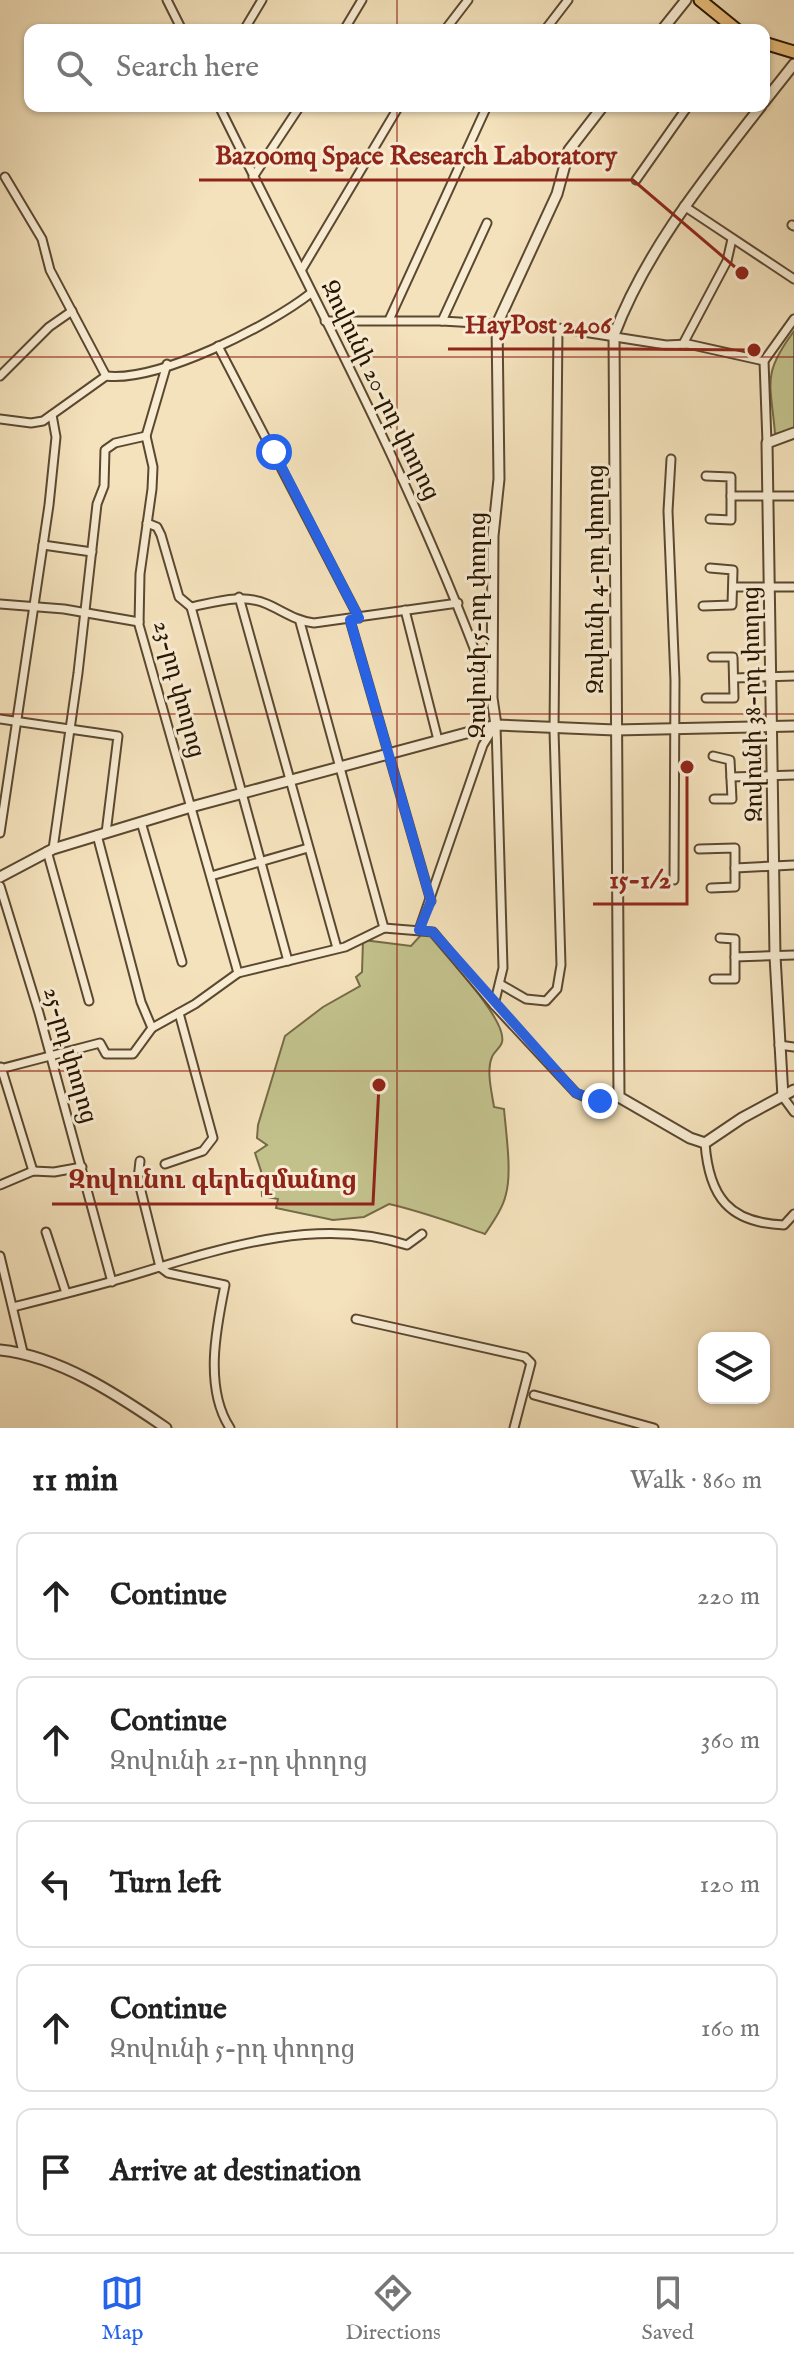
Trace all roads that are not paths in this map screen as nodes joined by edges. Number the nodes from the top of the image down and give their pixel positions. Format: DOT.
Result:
graph roads {
  1 [pos="167,0"];
  2 [pos="262,0"];
  3 [pos="362,0"];
  4 [pos="468,0"];
  5 [pos="568,0"];
  6 [pos="686,0"];
  7 [pos="700,0"];
  8 [pos="179,24"];
  9 [pos="248,24"];
  10 [pos="348,24"];
  11 [pos="450,24"];
  12 [pos="550,24"];
  13 [pos="667,24"];
  14 [pos="730,24"];
  15 [pos="770,45"];
  16 [pos="794,52"];
  17 [pos="794,64"];
  18 [pos="770,95"];
  19 [pos="222,112"];
  20 [pos="296,112"];
  21 [pos="395,112"];
  22 [pos="484,112"];
  23 [pos="598,112"];
  24 [pos="684,112"];
  25 [pos="757,112"];
  26 [pos="5,177"];
  27 [pos="253,177"];
  28 [pos="636,180"];
  29 [pos="684,206"];
  30 [pos="487,223"];
  31 [pos="732,238"];
  32 [pos="302,269"];
  33 [pos="794,279"];
  34 [pos="311,293"];
  35 [pos="72,311"];
  36 [pos="794,319"];
  37 [pos="389,320"];
  38 [pos="325,321"];
  39 [pos="442,321"];
  40 [pos="497,324"];
  41 [pos="558,328"];
  42 [pos="614,335"];
  43 [pos="683,344"];
  44 [pos="218,346"];
  45 [pos="764,361"];
  46 [pos="167,364"];
  47 [pos="0,376"];
  48 [pos="106,376"];
  49 [pos="52,415"];
  50 [pos="0,419"];
  51 [pos="794,433"];
  52 [pos="146,436"];
  53 [pos="767,443"];
  54 [pos="671,459"];
  55 [pos="706,476"];
  56 [pos="731,496"];
  57 [pos="768,496"];
  58 [pos="794,496"];
  59 [pos="710,519"];
  60 [pos="147,523"];
  61 [pos="43,545"];
  62 [pos="92,552"];
  63 [pos="710,568"];
  64 [pos="733,587"];
  65 [pos="794,587"];
  66 [pos="769,589"];
  67 [pos="239,597"];
  68 [pos="458,603"];
  69 [pos="0,604"];
  70 [pos="703,606"];
  71 [pos="191,607"];
  72 [pos="34,609"];
  73 [pos="405,610"];
  74 [pos="85,614"];
  75 [pos="354,619"];
  76 [pos="139,622"];
  77 [pos="300,622"];
  78 [pos="712,657"];
  79 [pos="794,676"];
  80 [pos="772,677"];
  81 [pos="734,678"];
  82 [pos="492,698"];
  83 [pos="706,698"];
  84 [pos="0,719"];
  85 [pos="18,721"];
  86 [pos="496,725"];
  87 [pos="771,726"];
  88 [pos="794,726"];
  89 [pos="70,728"];
  90 [pos="675,729"];
  91 [pos="554,730"];
  92 [pos="615,730"];
  93 [pos="438,740"];
  94 [pos="388,753"];
  95 [pos="713,756"];
  96 [pos="338,767"];
  97 [pos="794,775"];
  98 [pos="773,776"];
  99 [pos="731,777"];
  100 [pos="289,781"];
  101 [pos="240,794"];
  102 [pos="714,799"];
  103 [pos="191,807"];
  104 [pos="141,822"];
  105 [pos="0,833"];
  106 [pos="101,834"];
  107 [pos="308,848"];
  108 [pos="699,849"];
  109 [pos="50,850"];
  110 [pos="259,860"];
  111 [pos="794,865"];
  112 [pos="775,866"];
  113 [pos="735,868"];
  114 [pos="211,876"];
  115 [pos="0,877"];
  116 [pos="674,880"];
  117 [pos="0,886"];
  118 [pos="711,888"];
  119 [pos="431,901"];
  120 [pos="384,928"];
  121 [pos="419,930"];
  122 [pos="720,938"];
  123 [pos="337,948"];
  124 [pos="794,955"];
  125 [pos="775,956"];
  126 [pos="735,957"];
  127 [pos="288,961"];
  128 [pos="182,962"];
  129 [pos="238,973"];
  130 [pos="714,979"];
  131 [pos="500,984"];
  132 [pos="89,1001"];
  133 [pos="494,1005"];
  134 [pos="179,1013"];
  135 [pos="152,1028"];
  136 [pos="779,1045"];
  137 [pos="794,1047"];
  138 [pos="50,1056"];
  139 [pos="0,1068"];
  140 [pos="794,1090"];
  141 [pos="619,1097"];
  142 [pos="783,1097"];
  143 [pos="793,1108"];
  144 [pos="705,1143"];
  145 [pos="140,1161"];
  146 [pos="165,1164"];
  147 [pos="82,1167"];
  148 [pos="33,1171"];
  149 [pos="0,1185"];
  150 [pos="794,1214"];
  151 [pos="46,1232"];
  152 [pos="422,1234"];
  153 [pos="0,1256"];
  154 [pos="160,1267"];
  155 [pos="112,1282"];
  156 [pos="66,1293"];
  157 [pos="13,1307"];
  158 [pos="356,1319"];
  159 [pos="0,1350"];
  160 [pos="23,1352"];
  161 [pos="534,1395"];
  162 [pos="166,1428"];
  163 [pos="230,1428"];
  164 [pos="514,1428"];
  165 [pos="654,1428"];
  1 -- 8 [label="street"];
  2 -- 9 [label="street"];
  3 -- 10 [label="street"];
  4 -- 11 [label="street"];
  5 -- 12 [label="street"];
  6 -- 13 [label="street"];
  7 -- 14 [label="main road"];
  15 -- 16 [label="main road"];
  17 -- 18 [label="street, Զովունի 4-րդ փողոց"];
  19 -- 27 [label="street, Զովունի 20-րդ փողոց"];
  20 -- 27 [label="street"];
  21 -- 32 [label="street"];
  22 -- 37 [label="street"];
  23 -- 40 [label="street, Զովունի 5-րդ փողոց"];
  24 -- 28 [label="street"];
  25 -- 29 [label="street, Զովունի 4-րդ փողոց"];
  26 -- 35 [label="street"];
  27 -- 32 [label="street, Զովունի 20-րդ փողոց"];
  29 -- 31 [label="street"];
  29 -- 42 [label="street, Զովունի 4-րդ փողոց"];
  30 -- 39 [label="street"];
  31 -- 33 [label="street"];
  31 -- 43 [label="street"];
  32 -- 34 [label="street, Զովունի 20-րդ փողոց"];
  34 -- 38 [label="street, Զովունի 20-րդ փողոց"];
  34 -- 44 [label="street"];
  35 -- 47 [label="street"];
  35 -- 48 [label="street"];
  36 -- 45 [label="street"];
  37 -- 38 [label="street"];
  37 -- 39 [label="street"];
  38 -- 68 [label="street, Զովունի 20-րդ փողոց"];
  39 -- 40 [label="street"];
  40 -- 41 [label="street"];
  40 -- 82 [label="street, Զովունի 5-րդ փողոց"];
  41 -- 42 [label="street"];
  41 -- 91 [label="street"];
  42 -- 43 [label="street"];
  42 -- 92 [label="street, Զովունի 4-րդ փողոց"];
  43 -- 45 [label="street"];
  44 -- 46 [label="street"];
  44 -- 75 [label="street"];
  45 -- 53 [label="street, Զովունի 38-րդ փողոց"];
  46 -- 48 [label="street"];
  46 -- 52 [label="street, 23-րդ փողոց"];
  48 -- 49 [label="street"];
  49 -- 50 [label="street"];
  49 -- 61 [label="street"];
  51 -- 53 [label="street"];
  52 -- 60 [label="street, 23-րդ փողոց"];
  52 -- 62 [label="street"];
  53 -- 57 [label="street, Զովունի 38-րդ փողոց"];
  54 -- 90 [label="street"];
  55 -- 56 [label="street"];
  56 -- 57 [label="street"];
  56 -- 59 [label="street"];
  57 -- 58 [label="street"];
  57 -- 66 [label="street, Զովունի 38-րդ փողոց"];
  60 -- 71 [label="street"];
  60 -- 76 [label="street, 23-րդ փողոց"];
  61 -- 62 [label="street"];
  61 -- 72 [label="street"];
  62 -- 74 [label="street"];
  63 -- 64 [label="street"];
  64 -- 66 [label="street"];
  64 -- 70 [label="street"];
  65 -- 66 [label="street"];
  66 -- 80 [label="street, Զովունի 38-րդ փողոց"];
  67 -- 71 [label="street"];
  67 -- 77 [label="street"];
  67 -- 100 [label="street"];
  68 -- 73 [label="street"];
  68 -- 82 [label="street, Զովունի 20-րդ փողոց"];
  69 -- 72 [label="street"];
  71 -- 101 [label="street"];
  72 -- 74 [label="street"];
  72 -- 85 [label="street"];
  73 -- 75 [label="street"];
  73 -- 93 [label="street"];
  74 -- 76 [label="street"];
  74 -- 89 [label="street"];
  75 -- 77 [label="street"];
  75 -- 94 [label="street"];
  76 -- 103 [label="street, 23-րդ փողոց"];
  77 -- 96 [label="street"];
  78 -- 81 [label="street"];
  79 -- 80 [label="street"];
  80 -- 81 [label="street"];
  80 -- 87 [label="street, Զովունի 38-րդ փողոց"];
  81 -- 83 [label="street"];
  82 -- 86 [label="street, Զովունի 5-րդ փողոց"];
  84 -- 85 [label="street"];
  85 -- 89 [label="street"];
  85 -- 105 [label="street"];
  86 -- 91 [label="street"];
  86 -- 93 [label="street"];
  86 -- 119 [label="street"];
  86 -- 131 [label="street, Զովունի 5-րդ փողոց"];
  87 -- 88 [label="street"];
  87 -- 90 [label="street"];
  87 -- 98 [label="street, Զովունի 38-րդ փողոց"];
  89 -- 106 [label="street"];
  89 -- 109 [label="street"];
  90 -- 92 [label="street"];
  90 -- 116 [label="street"];
  91 -- 92 [label="street"];
  91 -- 131 [label="street"];
  92 -- 141 [label="street, Զովունի 4-րդ փողոց"];
  93 -- 94 [label="street"];
  94 -- 96 [label="street"];
  94 -- 119 [label="street"];
  95 -- 99 [label="street"];
  96 -- 100 [label="street"];
  96 -- 120 [label="street"];
  97 -- 98 [label="street"];
  98 -- 99 [label="street"];
  98 -- 112 [label="street, Զովունի 38-րդ փողոց"];
  99 -- 102 [label="street"];
  100 -- 101 [label="street"];
  100 -- 107 [label="street"];
  101 -- 103 [label="street"];
  101 -- 110 [label="street"];
  103 -- 104 [label="street"];
  103 -- 114 [label="street, 23-րդ փողոց"];
  104 -- 106 [label="street"];
  104 -- 128 [label="street"];
  106 -- 109 [label="street"];
  106 -- 135 [label="street"];
  107 -- 110 [label="street"];
  107 -- 123 [label="street"];
  108 -- 113 [label="street"];
  109 -- 115 [label="street"];
  109 -- 132 [label="street"];
  110 -- 114 [label="street"];
  110 -- 127 [label="street"];
  111 -- 112 [label="street"];
  112 -- 113 [label="street"];
  112 -- 125 [label="street, Զովունի 38-րդ փողոց"];
  113 -- 118 [label="street"];
  114 -- 129 [label="street, 23-րդ փողոց"];
  117 -- 138 [label="street, 25-րդ փողոց"];
  119 -- 121 [label="street"];
  120 -- 121 [label="street"];
  120 -- 123 [label="street"];
  121 -- 133 [label="street"];
  122 -- 126 [label="street"];
  123 -- 127 [label="street"];
  124 -- 125 [label="street"];
  125 -- 126 [label="street"];
  125 -- 136 [label="street, Զովունի 38-րդ փողոց"];
  126 -- 130 [label="street"];
  127 -- 129 [label="street"];
  129 -- 134 [label="street"];
  131 -- 133 [label="street, Զովունի 5-րդ փողոց"];
  133 -- 141 [label="street"];
  134 -- 135 [label="street"];
  134 -- 146 [label="street"];
  135 -- 138 [label="street"];
  136 -- 137 [label="street"];
  136 -- 142 [label="street, Զովունի 38-րդ փողոց"];
  138 -- 139 [label="street"];
  138 -- 147 [label="street, 25-րդ փողոց"];
  139 -- 148 [label="street"];
  140 -- 142 [label="street"];
  141 -- 144 [label="street"];
  142 -- 143 [label="street"];
  142 -- 144 [label="street"];
  144 -- 150 [label="street"];
  145 -- 154 [label="street"];
  147 -- 148 [label="street"];
  147 -- 155 [label="street, 25-րդ փողոց"];
  148 -- 149 [label="street"];
  151 -- 156 [label="street"];
  152 -- 154 [label="street"];
  153 -- 157 [label="street"];
  154 -- 155 [label="street"];
  154 -- 163 [label="street"];
  155 -- 156 [label="street"];
  156 -- 157 [label="street"];
  157 -- 160 [label="street"];
  158 -- 164 [label="street"];
  159 -- 160 [label="street"];
  160 -- 162 [label="street"];
  161 -- 165 [label="street"];
}
